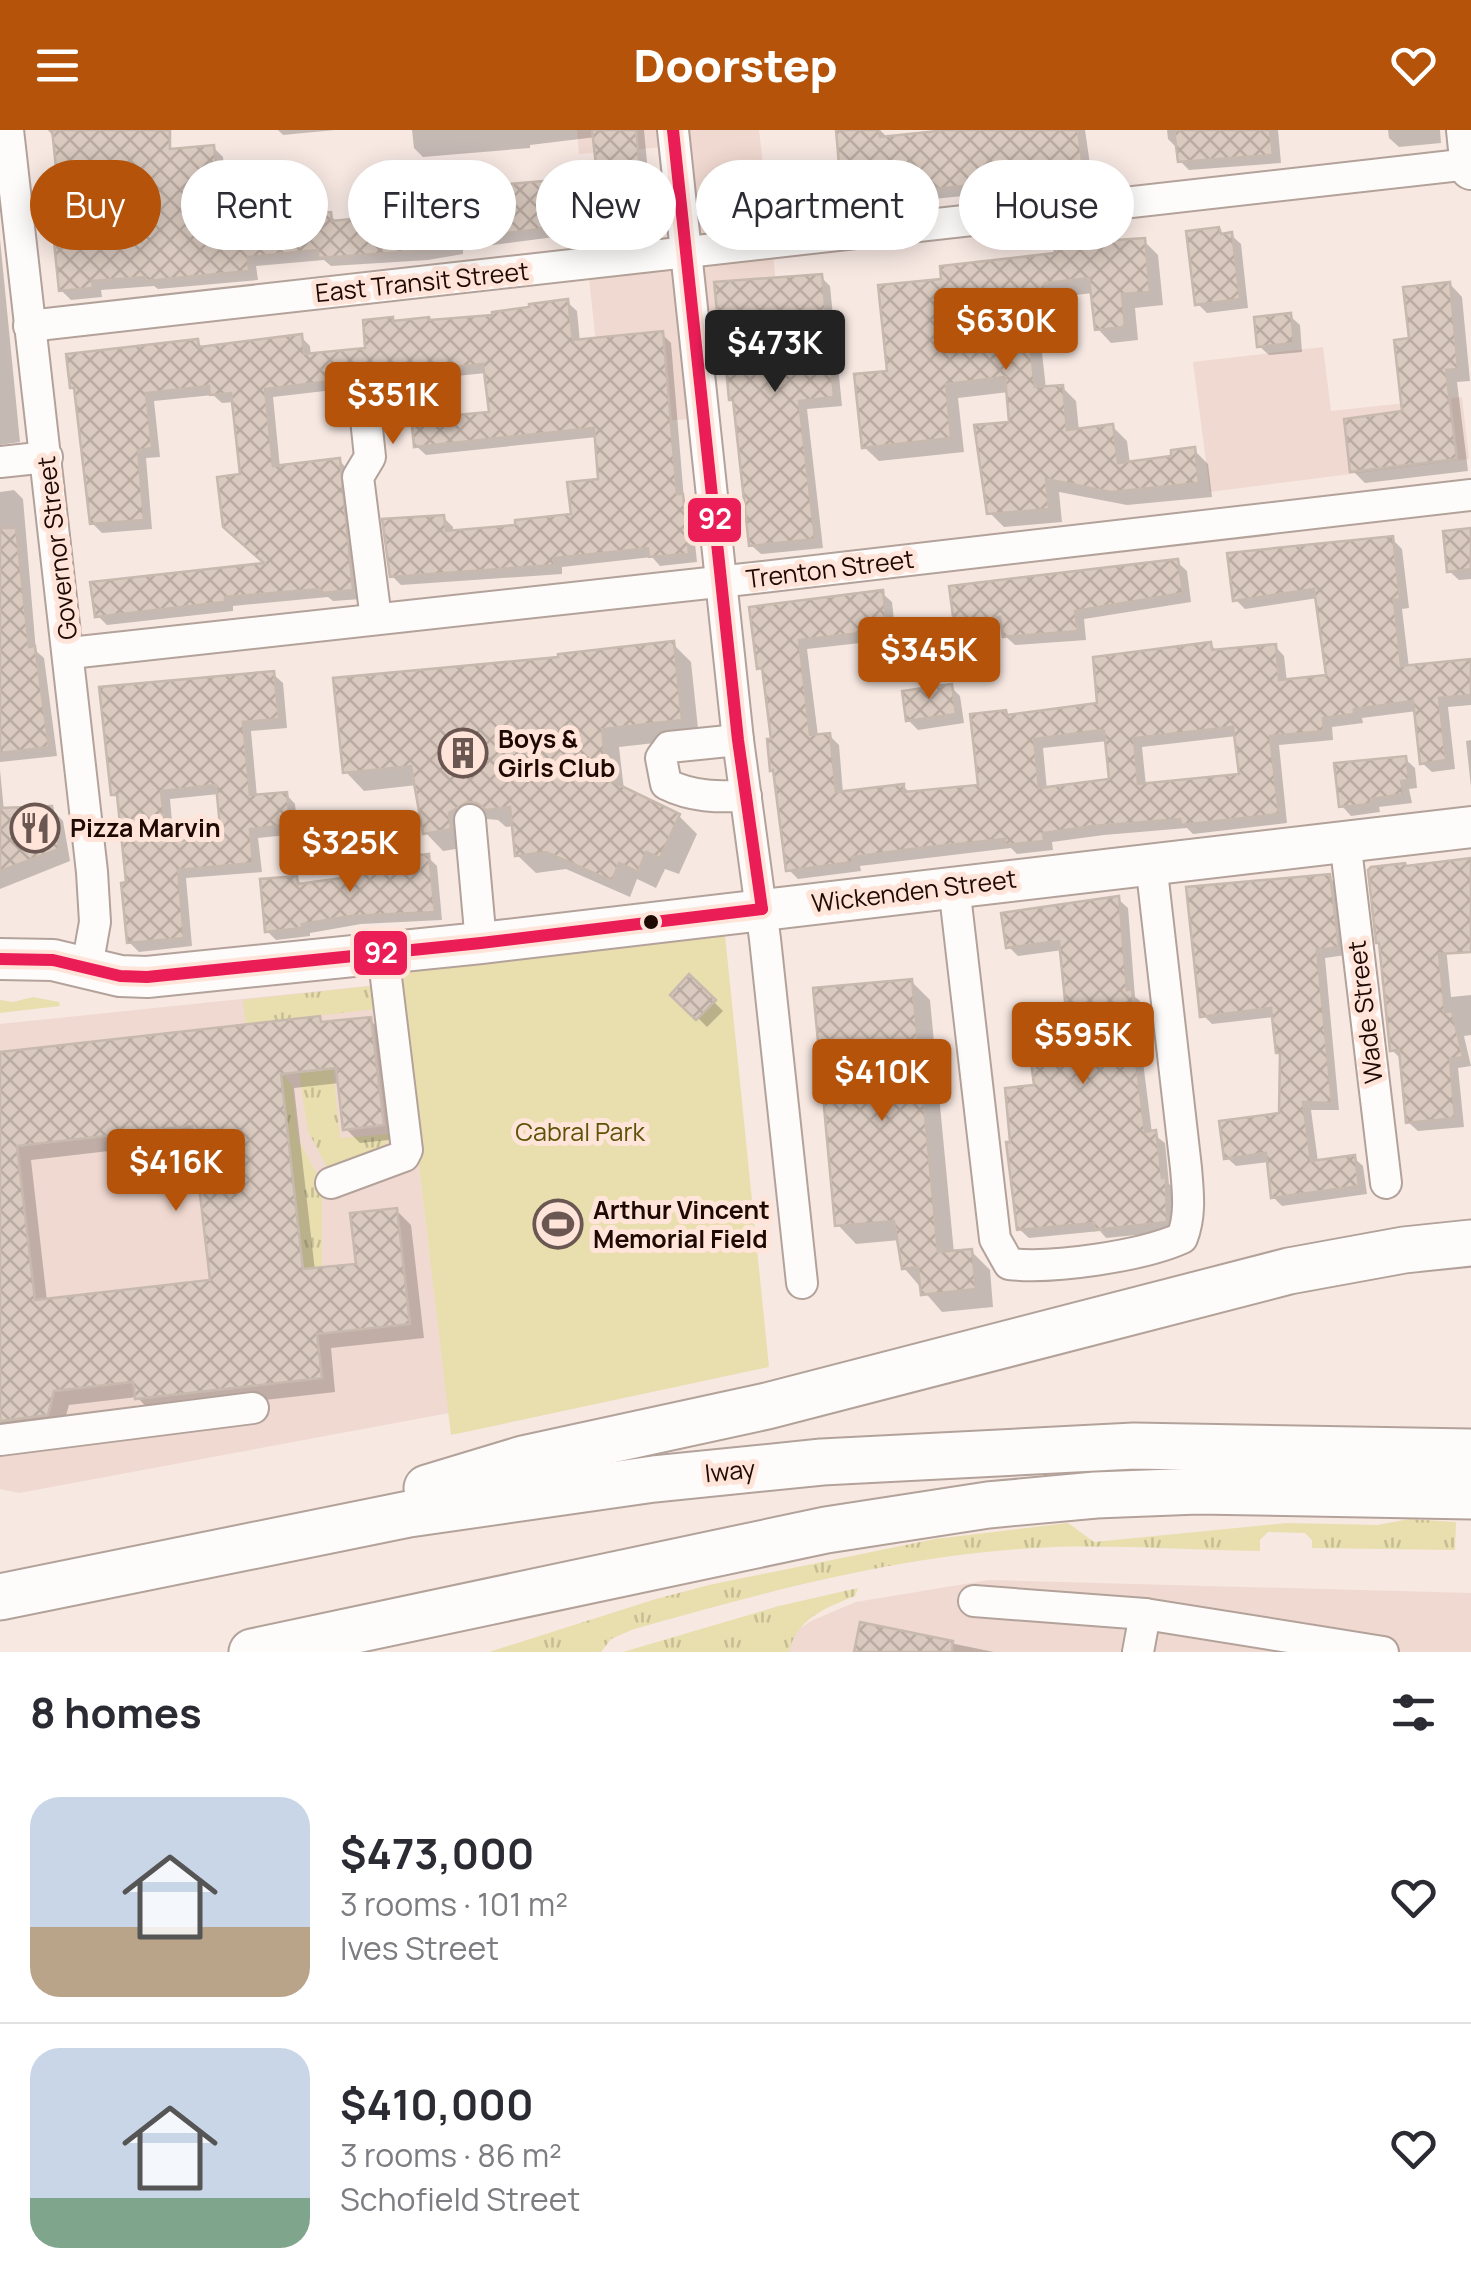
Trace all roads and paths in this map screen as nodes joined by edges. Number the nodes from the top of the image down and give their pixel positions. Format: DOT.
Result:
graph roads {
  1 [pos="8,130"];
  2 [pos="673,130"];
  3 [pos="1467,130"];
  4 [pos="1471,166"];
  5 [pos="8,196"];
  6 [pos="686,252"];
  7 [pos="30,326"];
  8 [pos="366,419"];
  9 [pos="46,457"];
  10 [pos="0,462"];
  11 [pos="1471,494"];
  12 [pos="721,582"];
  13 [pos="376,619"];
  14 [pos="70,653"];
  15 [pos="738,740"];
  16 [pos="746,796"];
  17 [pos="470,820"];
  18 [pos="1471,827"];
  19 [pos="1345,840"];
  20 [pos="1152,863"];
  21 [pos="954,886"];
  22 [pos="762,909"];
  23 [pos="481,943"];
  24 [pos="383,953"];
  25 [pos="0,959"];
  26 [pos="87,967"];
  27 [pos="330,1183"];
  28 [pos="1386,1183"];
  29 [pos="1471,1243"];
  30 [pos="802,1283"];
  31 [pos="253,1408"];
  32 [pos="0,1440"];
  33 [pos="1463,1473"];
  34 [pos="220,1550"];
  35 [pos="0,1597"];
  36 [pos="974,1601"];
  37 [pos="468,1606"];
  38 [pos="1145,1614"];
  39 [pos="252,1652"];
  40 [pos="297,1652"];
  41 [pos="1138,1652"];
  42 [pos="1383,1652"];
  1 -- 5 [label="street, Governor Street"];
  2 -- 6 [label="street"];
  3 -- 4 [label="main road"];
  4 -- 6 [label="street, East Transit Street"];
  5 -- 7 [label="street, Governor Street"];
  6 -- 7 [label="street, East Transit Street"];
  6 -- 12 [label="street"];
  7 -- 9 [label="street, Governor Street"];
  8 -- 13 [label="street"];
  9 -- 10 [label="street"];
  9 -- 14 [label="street, Governor Street"];
  11 -- 12 [label="street, Trenton Street"];
  12 -- 13 [label="street, Trenton Street"];
  12 -- 15 [label="street"];
  13 -- 14 [label="street, Trenton Street"];
  14 -- 26 [label="street, Governor Street"];
  15 -- 16 [label="street"];
  15 -- 16 [label="street"];
  16 -- 22 [label="street"];
  17 -- 23 [label="street"];
  18 -- 19 [label="main road, Wickenden Street"];
  19 -- 20 [label="main road, Wickenden Street"];
  19 -- 28 [label="street, Wade Street"];
  20 -- 21 [label="main road, Wickenden Street"];
  20 -- 21 [label="street"];
  21 -- 22 [label="main road, Wickenden Street"];
  22 -- 23 [label="main road, Wickenden Street"];
  22 -- 30 [label="street"];
  23 -- 24 [label="main road, Wickenden Street"];
  24 -- 26 [label="main road, Wickenden Street"];
  24 -- 27 [label="street"];
  25 -- 26 [label="main road, Wickenden Street"];
  29 -- 34 [label="highway"];
  31 -- 32 [label="street"];
  33 -- 34 [label="highway, Iway"];
  33 -- 37 [label="highway, Iway"];
  34 -- 35 [label="highway, Iway"];
  36 -- 38 [label="street"];
  37 -- 39 [label="highway, Iway"];
  37 -- 40 [label="highway"];
  38 -- 41 [label="street"];
  38 -- 42 [label="street"];
}
